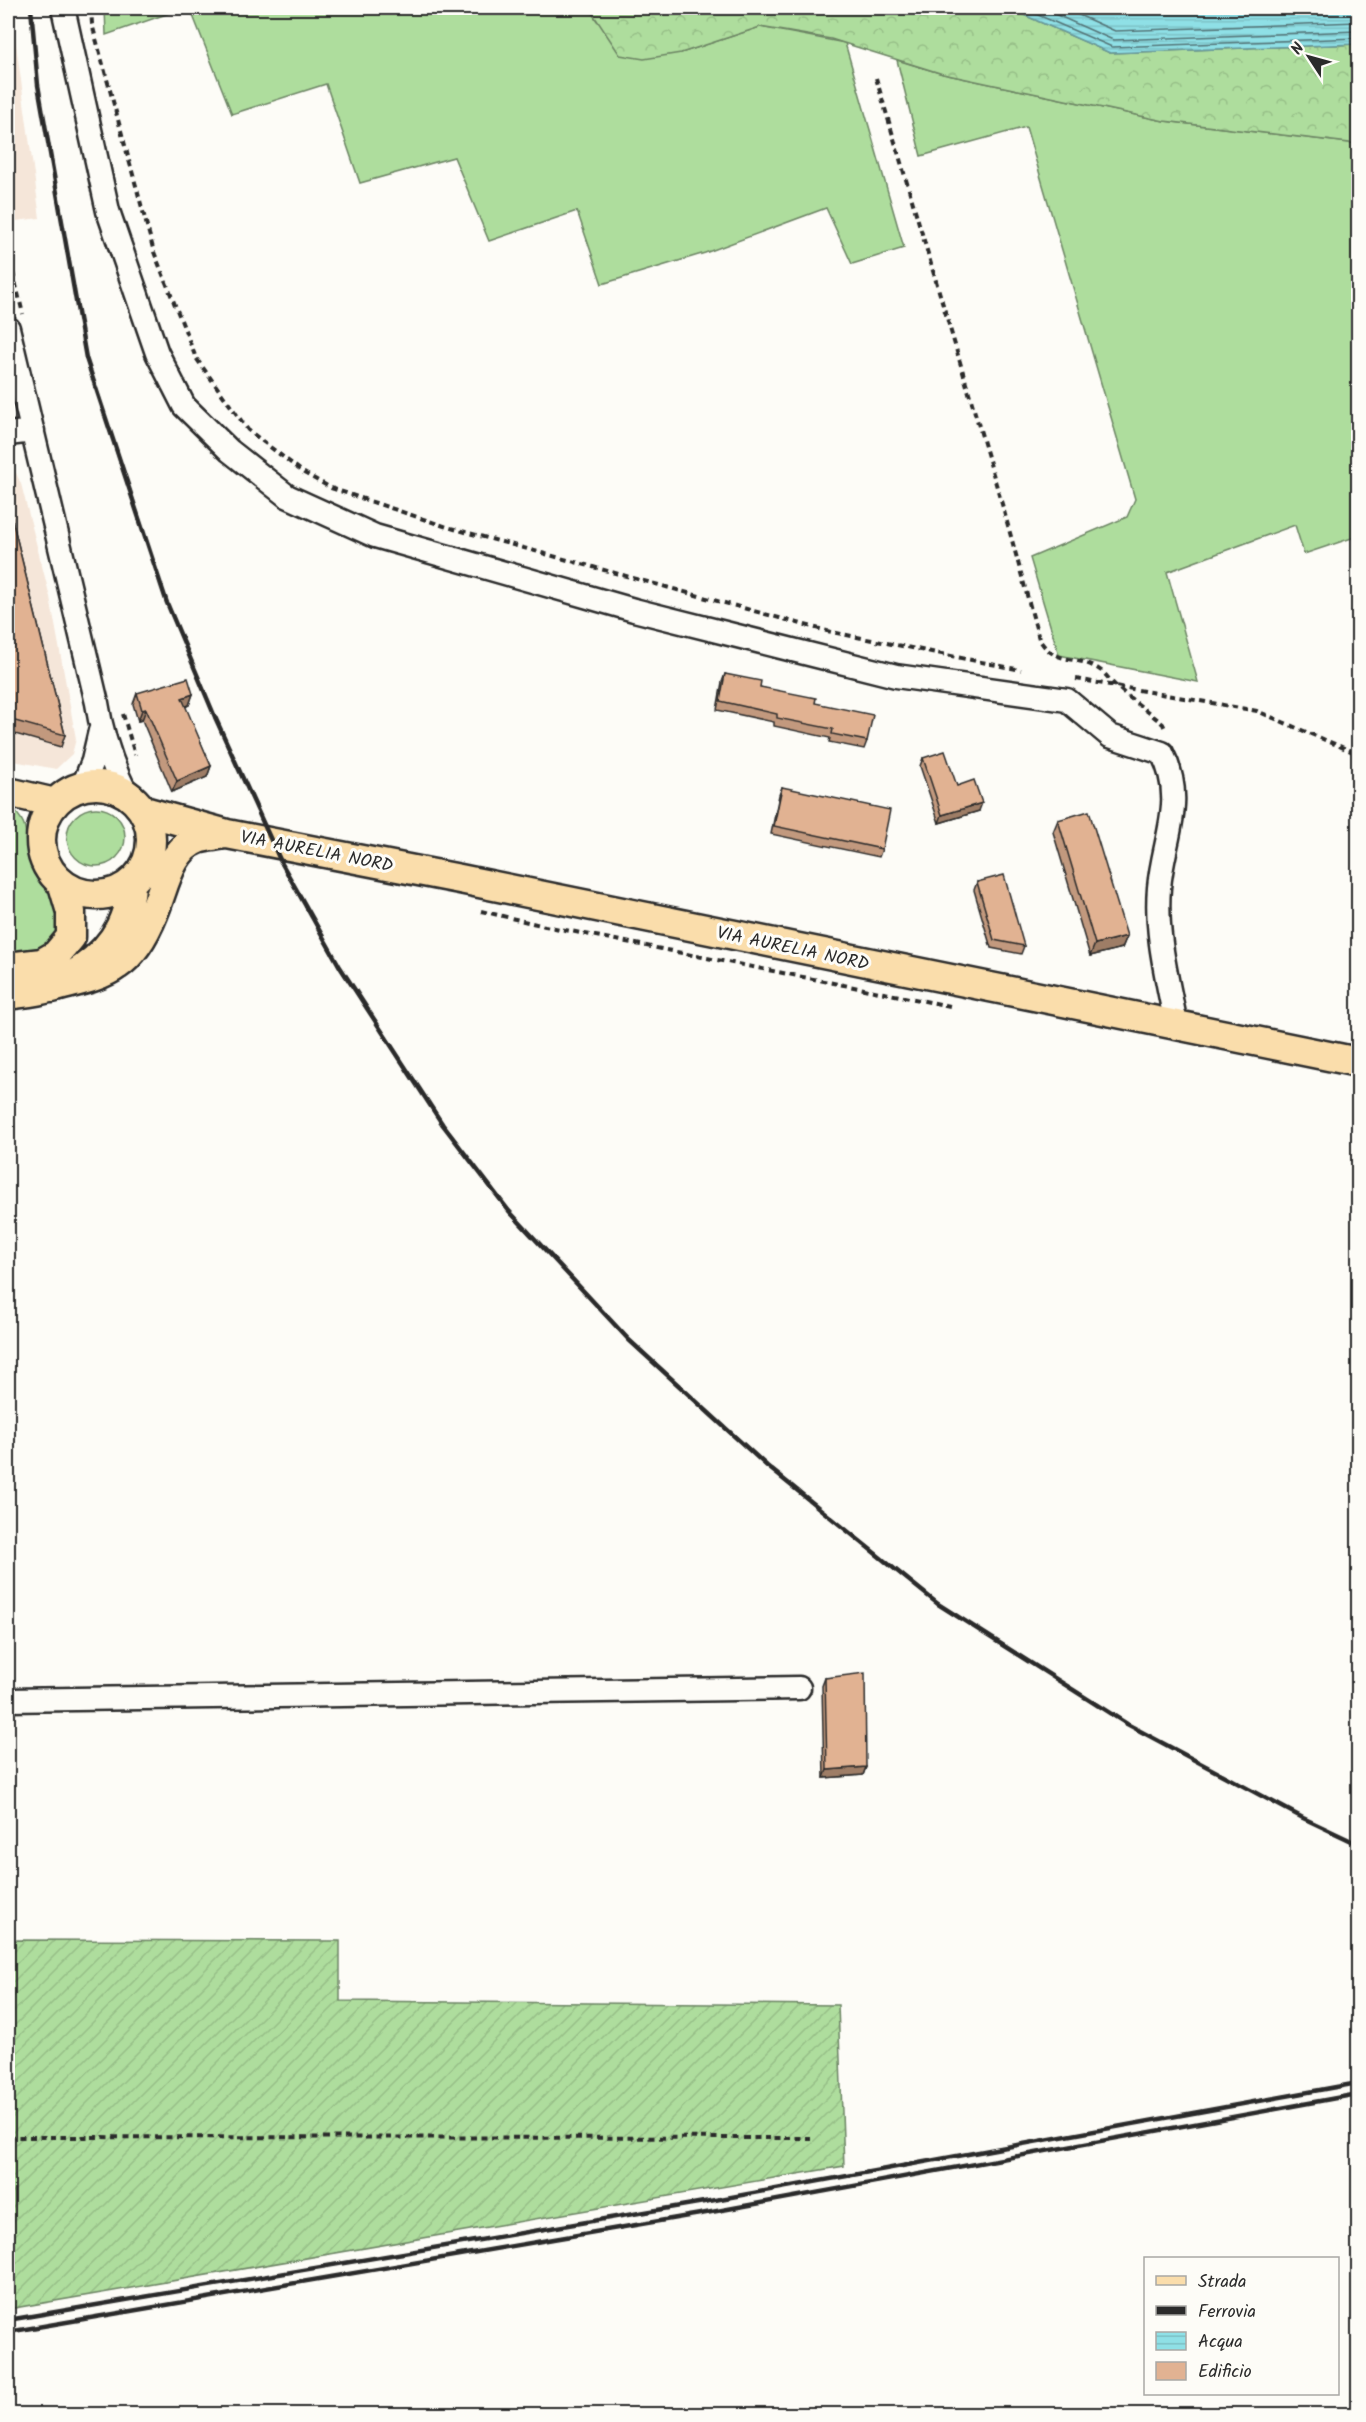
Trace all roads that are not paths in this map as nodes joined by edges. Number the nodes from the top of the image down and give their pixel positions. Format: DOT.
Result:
graph roads {
  1 [pos="63,8"];
  2 [pos="16,323"];
  3 [pos="33,431"];
  4 [pos="8,434"];
  5 [pos="101,730"];
  6 [pos="83,786"];
  7 [pos="8,792"];
  8 [pos="135,802"];
  9 [pos="55,803"];
  10 [pos="227,834"];
  11 [pos="131,884"];
  12 [pos="63,885"];
  13 [pos="8,968"];
  14 [pos="52,988"];
  15 [pos="8,995"];
  16 [pos="1176,1025"];
  17 [pos="1359,1062"];
  18 [pos="799,1688"];
  19 [pos="8,1700"];
  1 -- 16 [label="street"];
  2 -- 3 [label="street"];
  3 -- 4 [label="street"];
  3 -- 5 [label="street"];
  5 -- 6 [label="street"];
  5 -- 8 [label="street"];
  6 -- 8 [label="main road"];
  6 -- 9 [label="main road"];
  7 -- 9 [label="main road"];
  8 -- 10 [label="main road, VIA AURELIA NORD"];
  8 -- 11 [label="main road"];
  9 -- 12 [label="main road"];
  10 -- 14 [label="main road"];
  10 -- 16 [label="main road, VIA AURELIA NORD"];
  11 -- 12 [label="main road"];
  11 -- 14 [label="main road"];
  12 -- 13 [label="main road"];
  14 -- 15 [label="main road"];
  16 -- 17 [label="main road, VIA AURELIA NORD"];
  18 -- 19 [label="street"];
}
